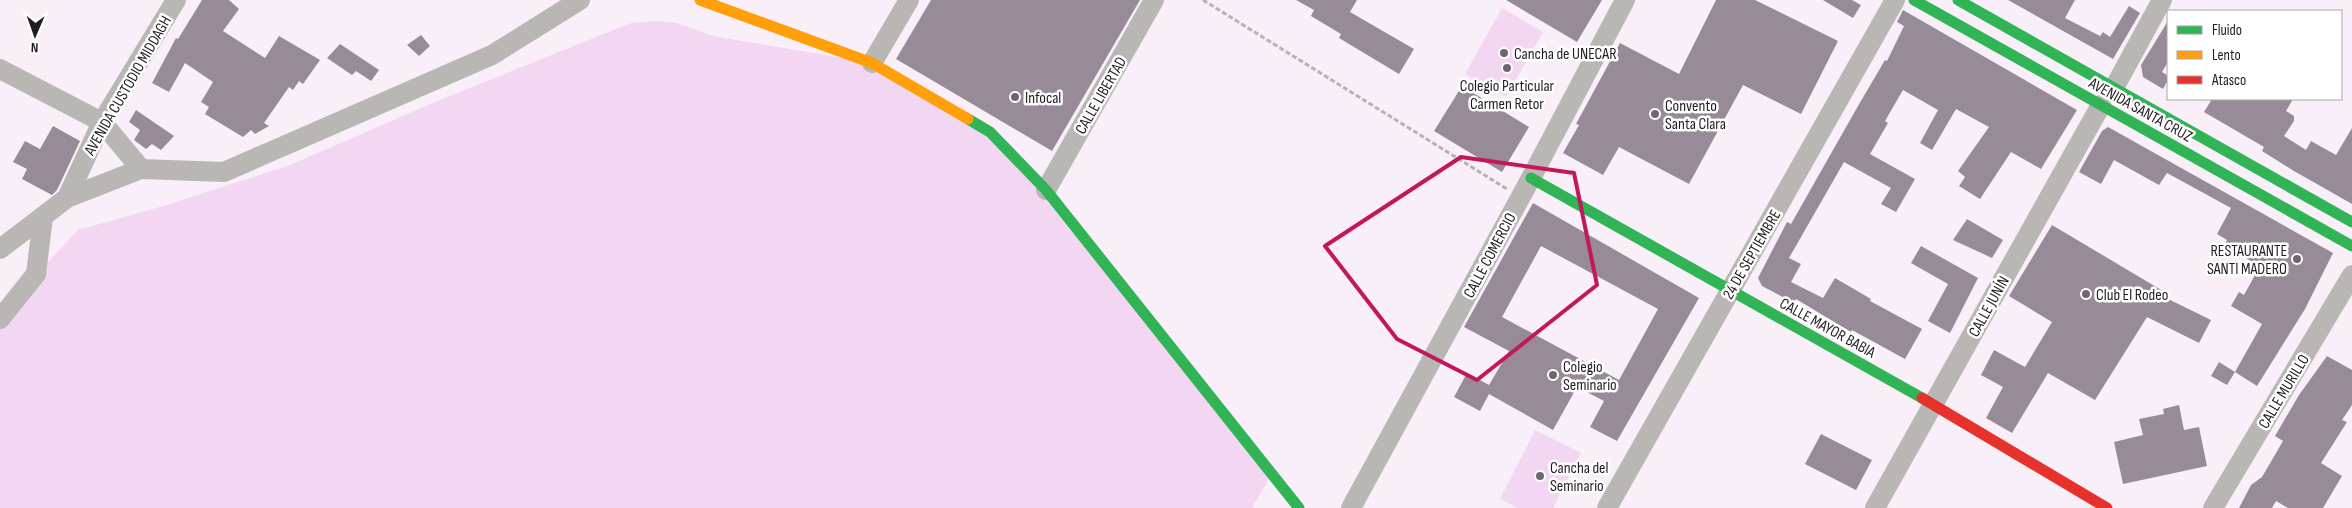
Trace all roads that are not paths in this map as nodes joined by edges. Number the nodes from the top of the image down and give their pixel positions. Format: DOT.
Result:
graph roads {
  1 [pos="176,0"];
  2 [pos="580,0"];
  3 [pos="700,0"];
  4 [pos="909,0"];
  5 [pos="1154,0"];
  6 [pos="1625,0"];
  7 [pos="1895,0"];
  8 [pos="1905,0"];
  9 [pos="1913,0"];
  10 [pos="1958,0"];
  11 [pos="2162,0"];
  12 [pos="872,63"];
  13 [pos="0,69"];
  14 [pos="2114,88"];
  15 [pos="2101,105"];
  16 [pos="102,122"];
  17 [pos="141,169"];
  18 [pos="1531,178"];
  19 [pos="1046,190"];
  20 [pos="67,198"];
  21 [pos="42,217"];
  22 [pos="2352,222"];
  23 [pos="2352,246"];
  24 [pos="0,249"];
  25 [pos="2352,275"];
  26 [pos="1730,291"];
  27 [pos="0,319"];
  28 [pos="1933,404"];
  29 [pos="1299,508"];
  30 [pos="1351,508"];
  31 [pos="1607,508"];
  32 [pos="1876,508"];
  33 [pos="2107,508"];
  34 [pos="2213,508"];
  1 -- 16 [label="street, AVENIDA CUSTODIO MIDDAGH"];
  2 -- 17 [label="street"];
  3 -- 12 [label="street"];
  4 -- 12 [label="street"];
  5 -- 19 [label="street, CALLE LIBERTAD"];
  6 -- 18 [label="street, CALLE COMERCIO"];
  7 -- 26 [label="street, 24 DE SEPTIEMBRE"];
  8 -- 9 [label="street"];
  9 -- 15 [label="street, AVENIDA SANTA CRUZ"];
  10 -- 14 [label="street, AVENIDA SANTA CRUZ"];
  11 -- 14 [label="street"];
  12 -- 19 [label="street"];
  13 -- 16 [label="street"];
  14 -- 22 [label="street, AVENIDA SANTA CRUZ"];
  15 -- 23 [label="street, AVENIDA SANTA CRUZ"];
  15 -- 28 [label="street, CALLE JUNÍN"];
  16 -- 17 [label="street"];
  16 -- 20 [label="street, AVENIDA CUSTODIO MIDDAGH"];
  17 -- 20 [label="street"];
  18 -- 26 [label="street, CALLE MAYOR BABIA"];
  18 -- 30 [label="street, CALLE COMERCIO"];
  19 -- 29 [label="street"];
  20 -- 21 [label="street"];
  21 -- 24 [label="street"];
  21 -- 27 [label="street"];
  25 -- 34 [label="street, CALLE MURILLO"];
  26 -- 28 [label="street, CALLE MAYOR BABIA"];
  26 -- 31 [label="street, 24 DE SEPTIEMBRE"];
  28 -- 32 [label="street, CALLE JUNÍN"];
  28 -- 33 [label="street, CALLE MAYOR BABIA"];
}
